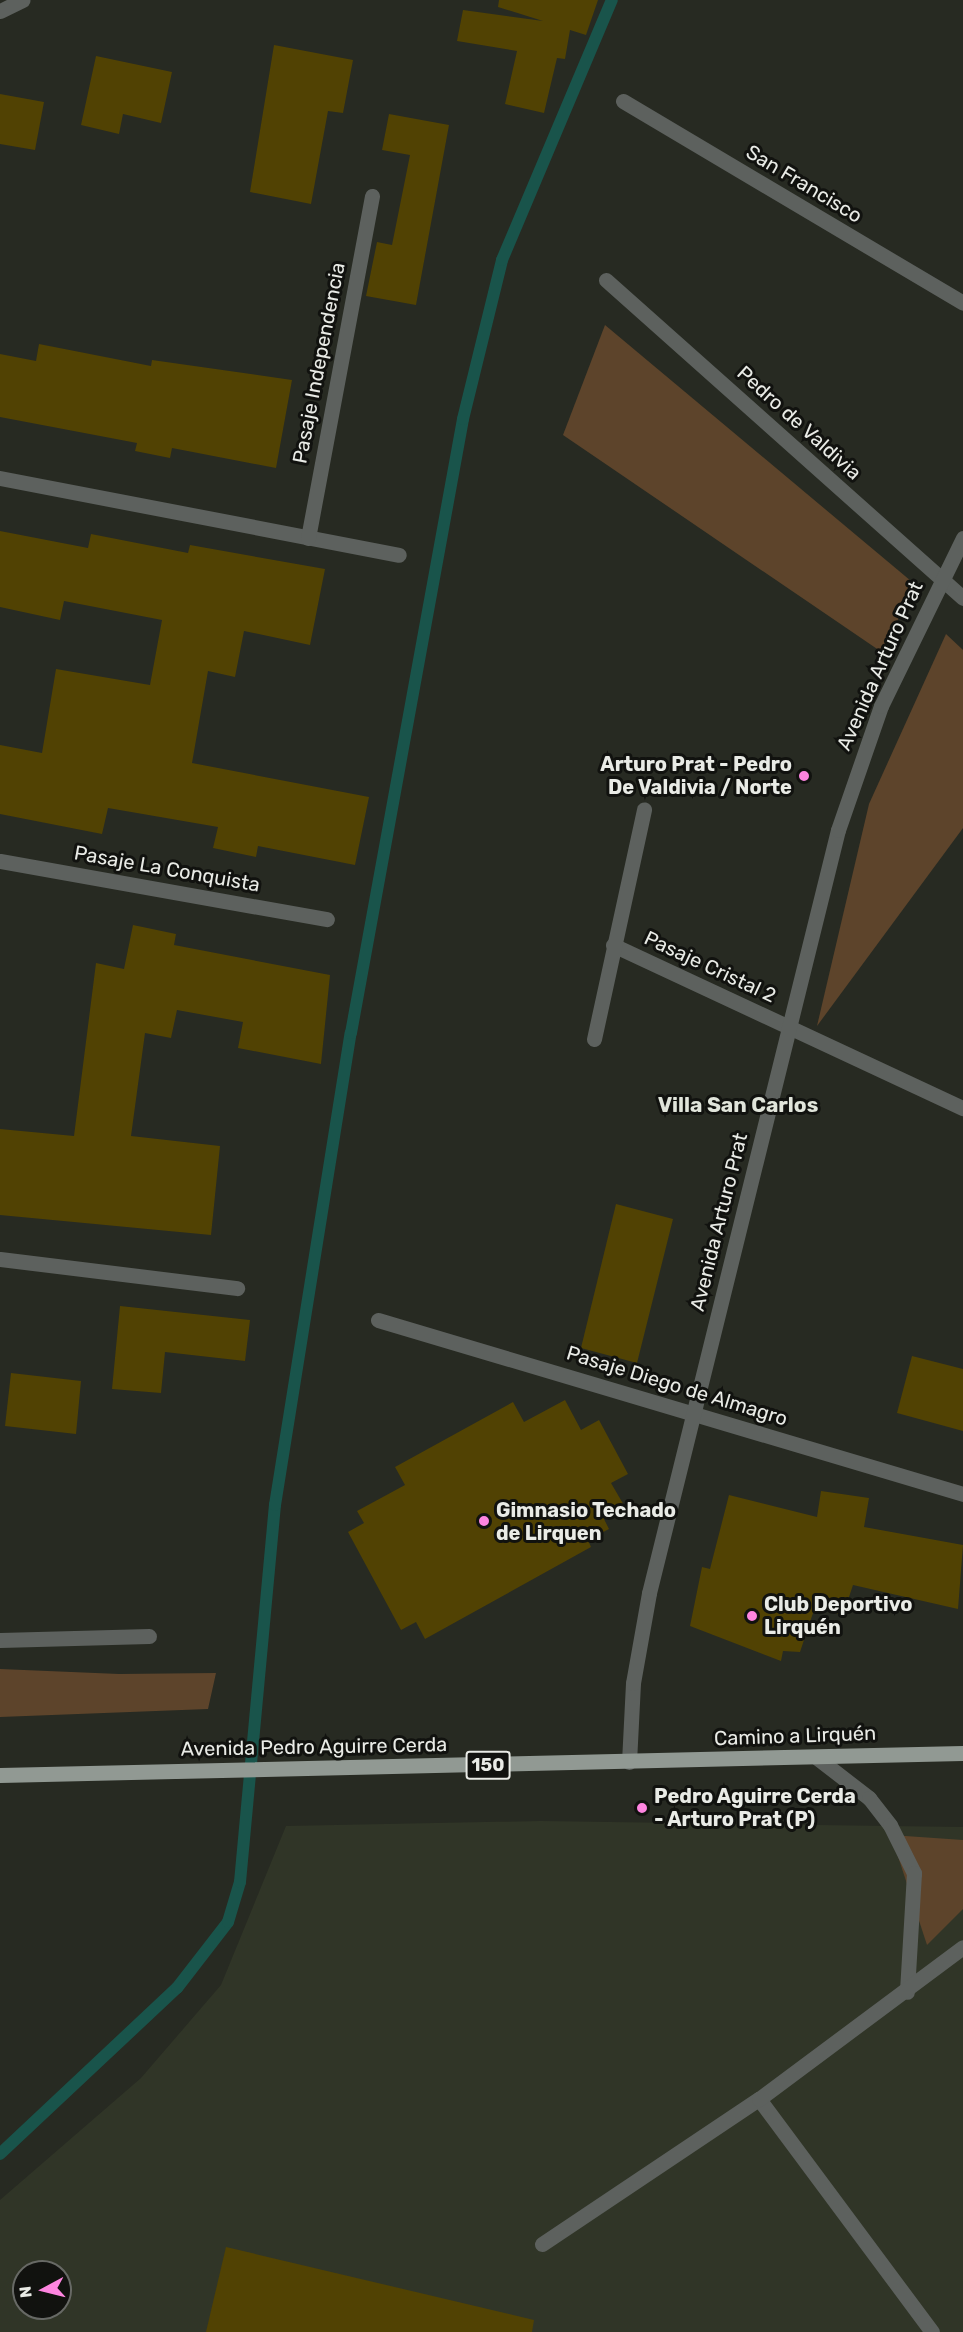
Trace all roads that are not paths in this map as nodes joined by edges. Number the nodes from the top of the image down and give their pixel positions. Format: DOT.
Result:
graph roads {
  1 [pos="23,0"];
  2 [pos="0,11"];
  3 [pos="623,101"];
  4 [pos="372,196"];
  5 [pos="606,280"];
  6 [pos="963,303"];
  7 [pos="0,478"];
  8 [pos="308,538"];
  9 [pos="963,538"];
  10 [pos="399,555"];
  11 [pos="942,579"];
  12 [pos="963,597"];
  13 [pos="644,809"];
  14 [pos="0,861"];
  15 [pos="327,919"];
  16 [pos="614,945"];
  17 [pos="789,1027"];
  18 [pos="594,1039"];
  19 [pos="963,1108"];
  20 [pos="0,1259"];
  21 [pos="237,1288"];
  22 [pos="378,1320"];
  23 [pos="693,1413"];
  24 [pos="963,1494"];
  25 [pos="149,1636"];
  26 [pos="0,1640"];
  27 [pos="963,1753"];
  28 [pos="816,1757"];
  29 [pos="629,1762"];
  30 [pos="0,1774"];
  31 [pos="963,1947"];
  32 [pos="907,1992"];
  33 [pos="759,2098"];
  34 [pos="542,2244"];
  35 [pos="932,2332"];
  1 -- 2 [label="street"];
  3 -- 6 [label="street, San Francisco"];
  4 -- 8 [label="street, Pasaje Independencia"];
  5 -- 11 [label="street, Pedro de Valdivia"];
  7 -- 8 [label="street"];
  8 -- 10 [label="street"];
  9 -- 11 [label="street, Avenida Arturo Prat"];
  11 -- 12 [label="street, Pedro de Valdivia"];
  11 -- 17 [label="street, Avenida Arturo Prat"];
  13 -- 16 [label="street, Pasaje Cristal 2"];
  14 -- 15 [label="street, Pasaje La Conquista"];
  16 -- 17 [label="street, Pasaje Cristal 2"];
  16 -- 18 [label="street, Pasaje Cristal 2"];
  17 -- 19 [label="street, Pasaje Cristal 2"];
  17 -- 23 [label="street, Avenida Arturo Prat"];
  20 -- 21 [label="street"];
  22 -- 23 [label="street, Pasaje Diego de Almagro"];
  23 -- 24 [label="street, Pasaje Diego de Almagro"];
  23 -- 29 [label="street, Avenida Arturo Prat"];
  25 -- 26 [label="street"];
  27 -- 28 [label="main road, Camino a Lirquén / 150"];
  28 -- 29 [label="main road, Camino a Lirquén / 150"];
  28 -- 32 [label="street"];
  29 -- 30 [label="main road, Avenida Pedro Aguirre Cerda / 150"];
  31 -- 32 [label="street"];
  32 -- 33 [label="street"];
  33 -- 34 [label="street"];
  33 -- 35 [label="street"];
}
